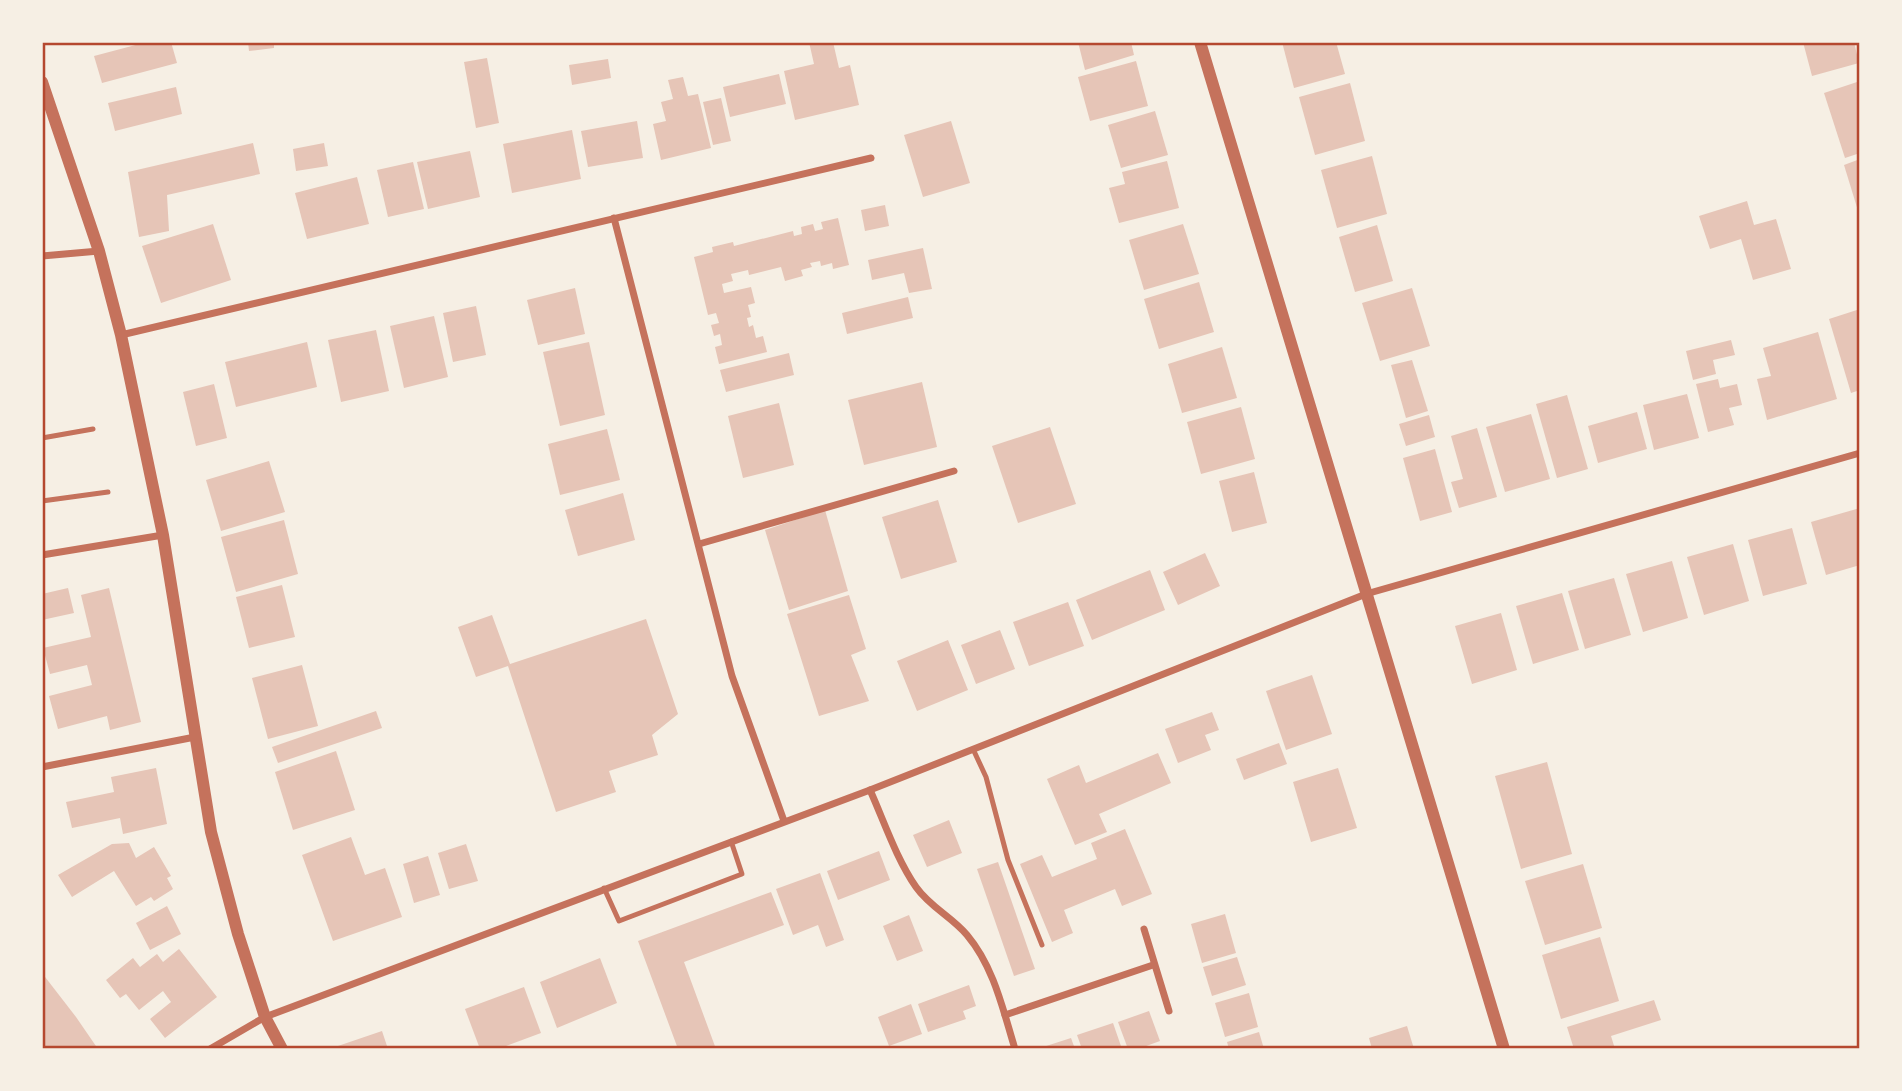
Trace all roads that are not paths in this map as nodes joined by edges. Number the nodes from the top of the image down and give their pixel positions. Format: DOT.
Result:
graph roads {
  1 [pos="1200,42"];
  2 [pos="42,82"];
  3 [pos="871,159"];
  4 [pos="614,218"];
  5 [pos="99,251"];
  6 [pos="42,256"];
  7 [pos="121,335"];
  8 [pos="93,429"];
  9 [pos="42,438"];
  10 [pos="1860,453"];
  11 [pos="954,471"];
  12 [pos="108,492"];
  13 [pos="42,501"];
  14 [pos="163,535"];
  15 [pos="699,544"];
  16 [pos="42,555"];
  17 [pos="1366,594"];
  18 [pos="195,737"];
  19 [pos="973,749"];
  20 [pos="42,767"];
  21 [pos="870,789"];
  22 [pos="783,821"];
  23 [pos="732,841"];
  24 [pos="604,888"];
  25 [pos="1144,929"];
  26 [pos="1042,945"];
  27 [pos="1153,965"];
  28 [pos="1169,1011"];
  29 [pos="1005,1015"];
  30 [pos="265,1017"];
  31 [pos="210,1049"];
  32 [pos="282,1049"];
  33 [pos="1015,1049"];
  34 [pos="1504,1049"];
  1 -- 17 [label="street"];
  2 -- 5 [label="street"];
  3 -- 4 [label="street"];
  4 -- 7 [label="street"];
  4 -- 15 [label="street"];
  5 -- 6 [label="street"];
  5 -- 7 [label="street"];
  7 -- 14 [label="street"];
  8 -- 9 [label="lane"];
  10 -- 17 [label="street"];
  11 -- 15 [label="street"];
  12 -- 13 [label="lane"];
  14 -- 16 [label="street"];
  14 -- 18 [label="street"];
  15 -- 22 [label="street"];
  17 -- 19 [label="street"];
  17 -- 34 [label="street"];
  18 -- 20 [label="street"];
  18 -- 30 [label="street"];
  19 -- 21 [label="street"];
  19 -- 26 [label="lane"];
  21 -- 22 [label="street"];
  21 -- 29 [label="street"];
  22 -- 23 [label="street"];
  23 -- 24 [label="street"];
  23 -- 24 [label="lane"];
  24 -- 30 [label="street"];
  25 -- 27 [label="street"];
  27 -- 28 [label="street"];
  27 -- 29 [label="street"];
  29 -- 33 [label="street"];
  30 -- 31 [label="street"];
  30 -- 32 [label="street"];
}
